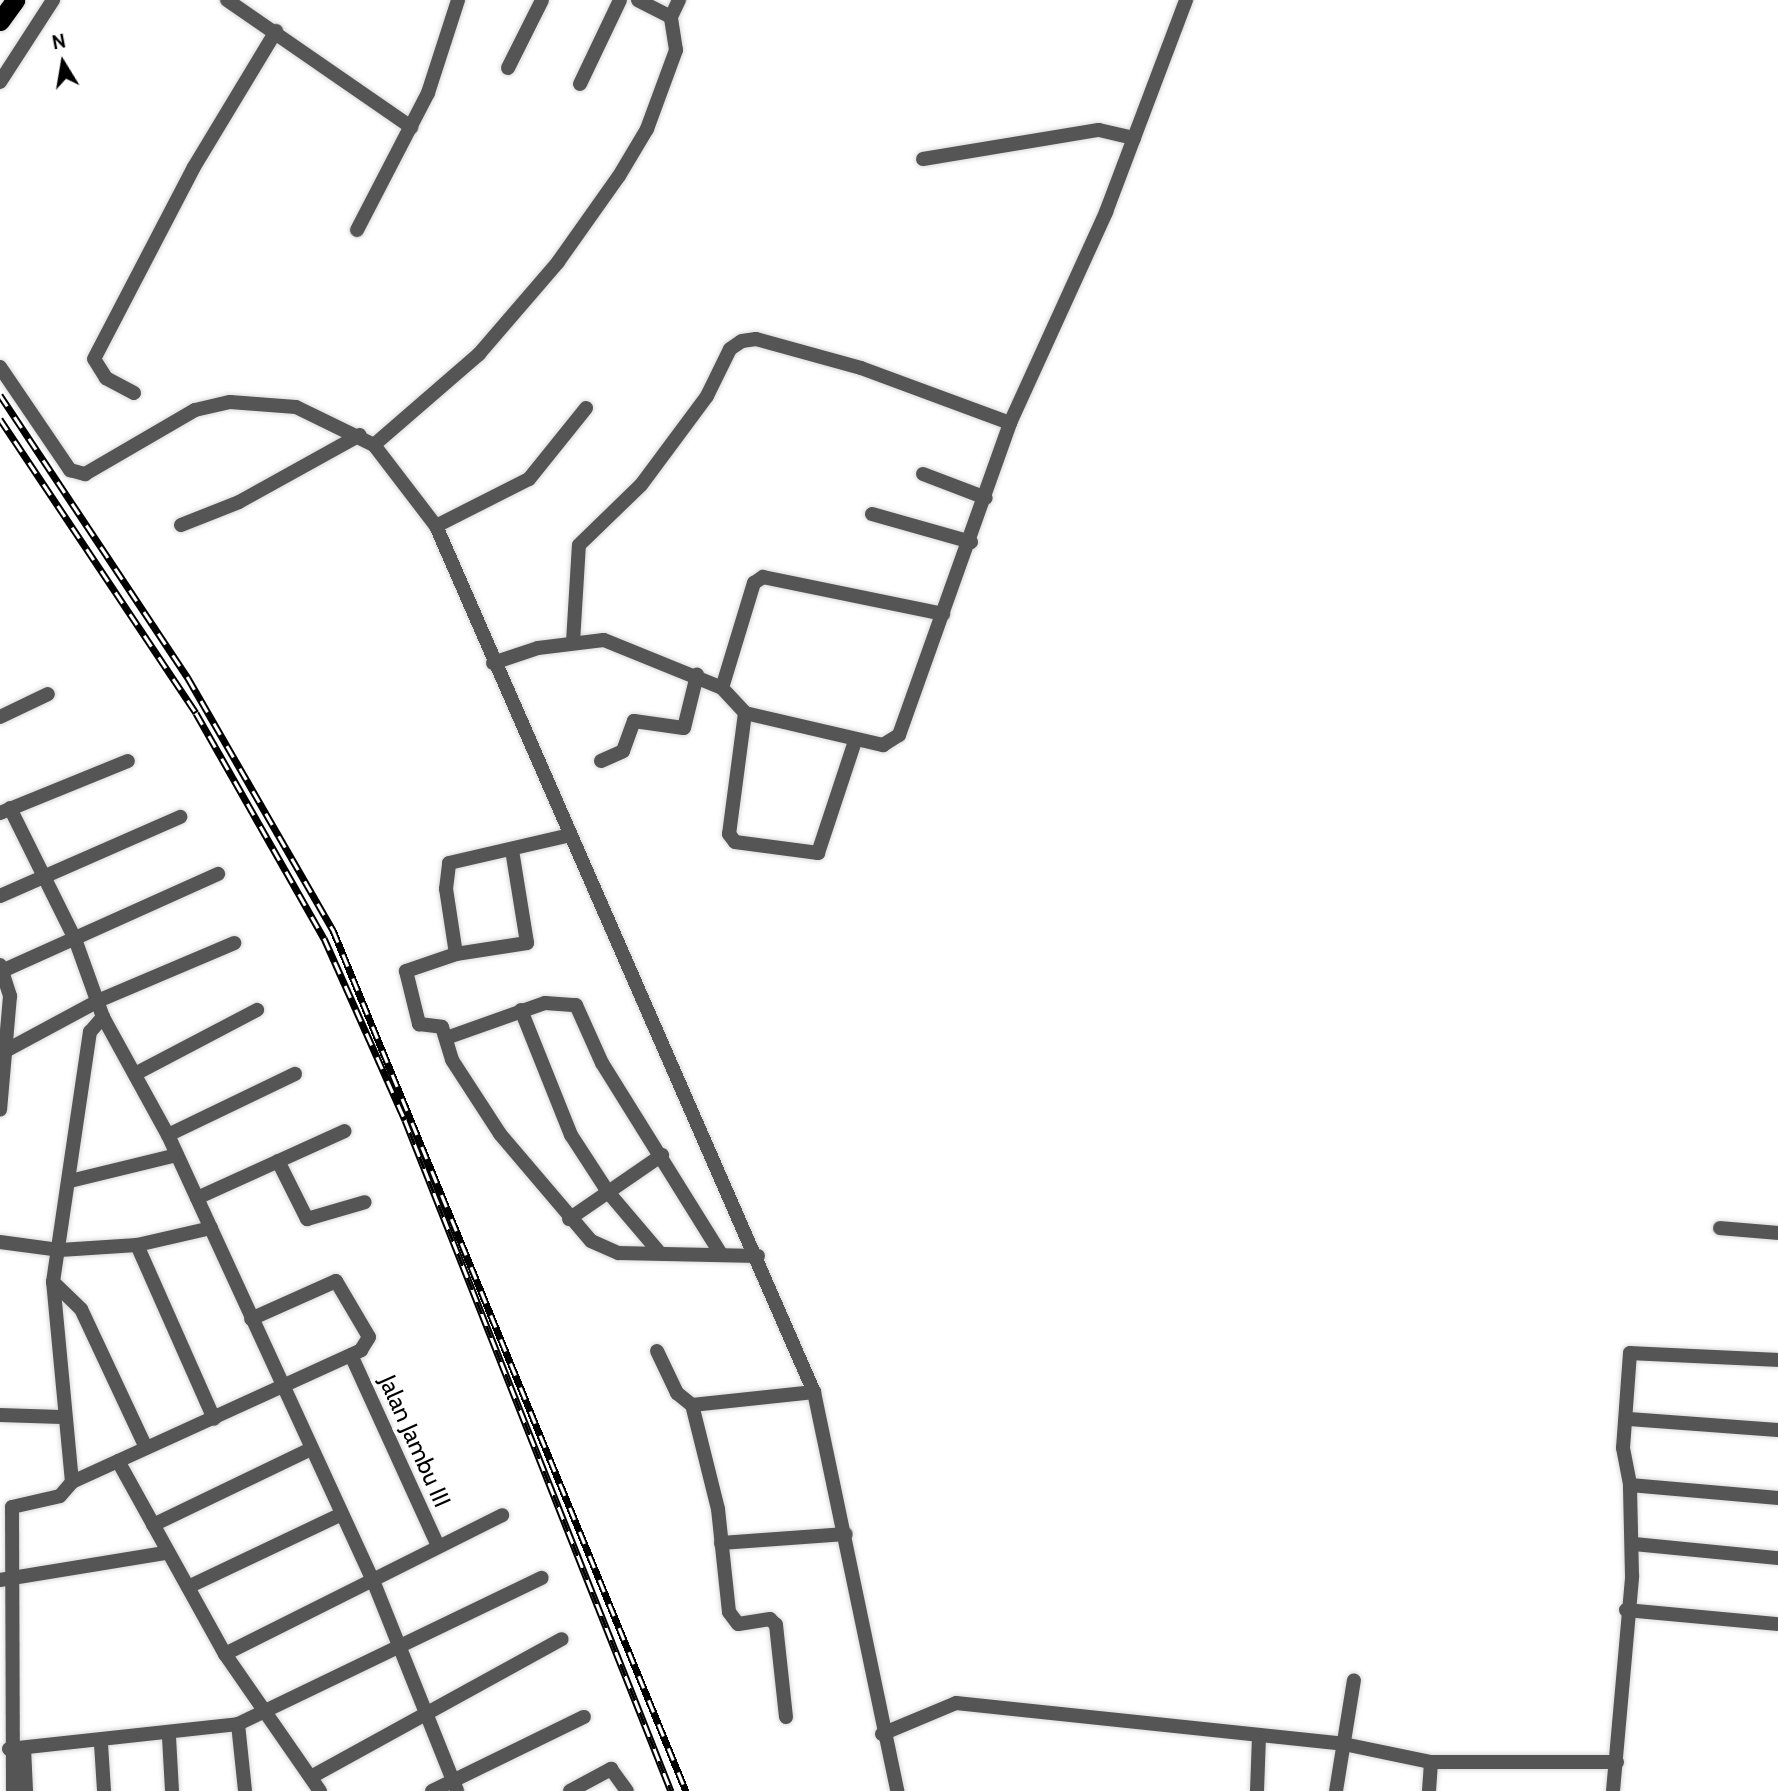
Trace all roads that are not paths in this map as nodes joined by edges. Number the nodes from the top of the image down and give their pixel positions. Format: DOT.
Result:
graph roads {
  1 [pos="15,0"];
  2 [pos="54,0"];
  3 [pos="227,0"];
  4 [pos="458,0"];
  5 [pos="542,0"];
  6 [pos="620,0"];
  7 [pos="638,0"];
  8 [pos="679,0"];
  9 [pos="1186,0"];
  10 [pos="671,17"];
  11 [pos="0,21"];
  12 [pos="276,31"];
  13 [pos="508,68"];
  14 [pos="0,82"];
  15 [pos="580,84"];
  16 [pos="411,127"];
  17 [pos="1134,138"];
  18 [pos="923,159"];
  19 [pos="357,230"];
  20 [pos="0,367"];
  21 [pos="134,393"];
  22 [pos="586,408"];
  23 [pos="1010,423"];
  24 [pos="359,435"];
  25 [pos="374,445"];
  26 [pos="923,474"];
  27 [pos="986,498"];
  28 [pos="872,514"];
  29 [pos="181,525"];
  30 [pos="436,526"];
  31 [pos="971,542"];
  32 [pos="943,614"];
  33 [pos="573,642"];
  34 [pos="493,663"];
  35 [pos="697,674"];
  36 [pos="722,688"];
  37 [pos="48,694"];
  38 [pos="746,713"];
  39 [pos="0,717"];
  40 [pos="855,741"];
  41 [pos="128,761"];
  42 [pos="601,761"];
  43 [pos="5,811"];
  44 [pos="180,817"];
  45 [pos="570,835"];
  46 [pos="512,850"];
  47 [pos="218,874"];
  48 [pos="44,879"];
  49 [pos="0,897"];
  50 [pos="75,939"];
  51 [pos="234,943"];
  52 [pos="456,954"];
  53 [pos="1,968"];
  54 [pos="100,1000"];
  55 [pos="257,1010"];
  56 [pos="521,1010"];
  57 [pos="103,1017"];
  58 [pos="449,1037"];
  59 [pos="7,1050"];
  60 [pos="135,1074"];
  61 [pos="295,1074"];
  62 [pos="0,1110"];
  63 [pos="345,1131"];
  64 [pos="168,1135"];
  65 [pos="177,1155"];
  66 [pos="662,1155"];
  67 [pos="278,1161"];
  68 [pos="70,1181"];
  69 [pos="607,1192"];
  70 [pos="197,1198"];
  71 [pos="365,1202"];
  72 [pos="569,1219"];
  73 [pos="211,1228"];
  74 [pos="1720,1228"];
  75 [pos="1778,1233"];
  76 [pos="0,1242"];
  77 [pos="137,1245"];
  78 [pos="60,1250"];
  79 [pos="660,1253"];
  80 [pos="721,1255"];
  81 [pos="758,1256"];
  82 [pos="53,1282"];
  83 [pos="251,1319"];
  84 [pos="657,1351"];
  85 [pos="351,1354"];
  86 [pos="1778,1360"];
  87 [pos="280,1388"];
  88 [pos="814,1392"];
  89 [pos="692,1405"];
  90 [pos="0,1415"];
  91 [pos="61,1417"];
  92 [pos="214,1419"];
  93 [pos="1629,1419"];
  94 [pos="1778,1430"];
  95 [pos="146,1448"];
  96 [pos="311,1449"];
  97 [pos="118,1461"];
  98 [pos="72,1482"];
  99 [pos="1630,1485"];
  100 [pos="1778,1498"];
  101 [pos="342,1514"];
  102 [pos="502,1515"];
  103 [pos="152,1525"];
  104 [pos="846,1534"];
  105 [pos="721,1543"];
  106 [pos="1634,1544"];
  107 [pos="438,1546"];
  108 [pos="165,1553"];
  109 [pos="1778,1558"];
  110 [pos="372,1578"];
  111 [pos="542,1578"];
  112 [pos="6,1580"];
  113 [pos="188,1587"];
  114 [pos="1626,1610"];
  115 [pos="1778,1621"];
  116 [pos="562,1639"];
  117 [pos="399,1646"];
  118 [pos="4,1653"];
  119 [pos="225,1654"];
  120 [pos="1354,1680"];
  121 [pos="428,1710"];
  122 [pos="261,1712"];
  123 [pos="584,1717"];
  124 [pos="786,1717"];
  125 [pos="4,1720"];
  126 [pos="239,1724"];
  127 [pos="882,1734"];
  128 [pos="1259,1736"];
  129 [pos="169,1737"];
  130 [pos="1339,1743"];
  131 [pos="101,1744"];
  132 [pos="17,1748"];
  133 [pos="1431,1762"];
  134 [pos="1617,1762"];
  135 [pos="6,1764"];
  136 [pos="311,1777"];
  137 [pos="455,1786"];
  138 [pos="13,1791"];
  139 [pos="26,1791"];
  140 [pos="104,1791"];
  141 [pos="172,1791"];
  142 [pos="245,1791"];
  143 [pos="320,1791"];
  144 [pos="432,1791"];
  145 [pos="570,1791"];
  146 [pos="627,1791"];
  147 [pos="897,1791"];
  148 [pos="1257,1791"];
  149 [pos="1336,1791"];
  150 [pos="1429,1791"];
  151 [pos="1613,1791"];
  1 -- 11 [label="highway"];
  2 -- 14 [label="street"];
  3 -- 12 [label="street"];
  4 -- 16 [label="street"];
  5 -- 13 [label="street"];
  6 -- 15 [label="street"];
  7 -- 10 [label="street"];
  8 -- 10 [label="street"];
  9 -- 17 [label="street"];
  10 -- 25 [label="street"];
  12 -- 16 [label="street"];
  12 -- 21 [label="street"];
  16 -- 19 [label="street"];
  17 -- 18 [label="street"];
  17 -- 23 [label="street"];
  20 -- 24 [label="street"];
  22 -- 30 [label="street"];
  23 -- 27 [label="street"];
  23 -- 33 [label="street"];
  24 -- 25 [label="street"];
  24 -- 29 [label="street"];
  25 -- 30 [label="street"];
  26 -- 27 [label="street"];
  27 -- 31 [label="street"];
  28 -- 31 [label="street"];
  30 -- 34 [label="street"];
  31 -- 32 [label="street"];
  32 -- 36 [label="street"];
  32 -- 40 [label="street"];
  33 -- 34 [label="street"];
  33 -- 35 [label="street"];
  34 -- 45 [label="street"];
  35 -- 36 [label="street"];
  35 -- 42 [label="street"];
  36 -- 38 [label="street"];
  37 -- 39 [label="street"];
  38 -- 40 [label="street"];
  38 -- 40 [label="street"];
  41 -- 43 [label="street"];
  43 -- 48 [label="street"];
  44 -- 48 [label="street"];
  45 -- 46 [label="street"];
  45 -- 81 [label="street"];
  46 -- 52 [label="street"];
  46 -- 52 [label="street"];
  47 -- 50 [label="street"];
  48 -- 49 [label="street"];
  48 -- 50 [label="street"];
  50 -- 53 [label="street"];
  50 -- 54 [label="street"];
  51 -- 54 [label="street"];
  52 -- 58 [label="street"];
  53 -- 59 [label="street"];
  54 -- 57 [label="street"];
  54 -- 59 [label="street"];
  55 -- 60 [label="street"];
  56 -- 58 [label="street"];
  56 -- 66 [label="street"];
  56 -- 69 [label="street"];
  57 -- 60 [label="street"];
  57 -- 68 [label="street"];
  58 -- 72 [label="street"];
  59 -- 62 [label="street"];
  60 -- 64 [label="street"];
  61 -- 64 [label="street"];
  63 -- 67 [label="street"];
  64 -- 65 [label="street"];
  65 -- 68 [label="street"];
  65 -- 70 [label="street"];
  66 -- 69 [label="street"];
  66 -- 80 [label="street"];
  67 -- 70 [label="street"];
  67 -- 71 [label="street"];
  68 -- 78 [label="street"];
  69 -- 72 [label="street"];
  69 -- 79 [label="street"];
  70 -- 73 [label="street"];
  72 -- 79 [label="street"];
  73 -- 77 [label="street"];
  73 -- 83 [label="street"];
  74 -- 75 [label="street"];
  76 -- 78 [label="street"];
  77 -- 78 [label="street"];
  77 -- 92 [label="street"];
  78 -- 82 [label="street"];
  79 -- 80 [label="street"];
  80 -- 81 [label="street"];
  81 -- 88 [label="street"];
  82 -- 91 [label="street"];
  82 -- 95 [label="street"];
  83 -- 85 [label="street"];
  83 -- 87 [label="street"];
  84 -- 89 [label="street"];
  85 -- 87 [label="street"];
  85 -- 107 [label="street, Jalan Jambu III"];
  86 -- 93 [label="street"];
  87 -- 92 [label="street"];
  87 -- 96 [label="street"];
  88 -- 89 [label="street"];
  88 -- 104 [label="street"];
  89 -- 105 [label="street"];
  90 -- 91 [label="street"];
  91 -- 98 [label="street"];
  92 -- 95 [label="street"];
  93 -- 94 [label="street"];
  93 -- 99 [label="street"];
  95 -- 97 [label="street"];
  96 -- 101 [label="street"];
  96 -- 103 [label="street"];
  97 -- 98 [label="street"];
  97 -- 103 [label="street"];
  98 -- 112 [label="street"];
  99 -- 100 [label="street"];
  99 -- 106 [label="street"];
  101 -- 110 [label="street"];
  101 -- 113 [label="street"];
  102 -- 107 [label="street"];
  103 -- 108 [label="street"];
  104 -- 105 [label="street"];
  104 -- 127 [label="street"];
  105 -- 124 [label="street"];
  106 -- 109 [label="street"];
  106 -- 114 [label="street"];
  107 -- 110 [label="street"];
  108 -- 112 [label="street"];
  108 -- 113 [label="street"];
  110 -- 117 [label="street"];
  110 -- 119 [label="street"];
  111 -- 117 [label="street"];
  112 -- 118 [label="street"];
  113 -- 119 [label="street"];
  114 -- 115 [label="street"];
  114 -- 134 [label="street"];
  116 -- 121 [label="street"];
  117 -- 121 [label="street"];
  117 -- 122 [label="street"];
  118 -- 125 [label="street"];
  119 -- 122 [label="street"];
  120 -- 130 [label="street"];
  121 -- 136 [label="street"];
  121 -- 137 [label="street"];
  122 -- 126 [label="street"];
  122 -- 136 [label="street"];
  123 -- 137 [label="street"];
  125 -- 132 [label="street"];
  126 -- 129 [label="street"];
  126 -- 142 [label="street"];
  127 -- 128 [label="street"];
  127 -- 147 [label="street"];
  128 -- 130 [label="street"];
  128 -- 148 [label="street"];
  129 -- 131 [label="street"];
  129 -- 141 [label="street"];
  130 -- 133 [label="street"];
  130 -- 149 [label="street"];
  131 -- 132 [label="street"];
  131 -- 140 [label="street"];
  132 -- 135 [label="street"];
  132 -- 139 [label="street"];
  133 -- 134 [label="street"];
  133 -- 150 [label="street"];
  134 -- 151 [label="street"];
  135 -- 138 [label="street"];
  136 -- 143 [label="street"];
  137 -- 144 [label="street"];
  145 -- 146 [label="street"];
}
